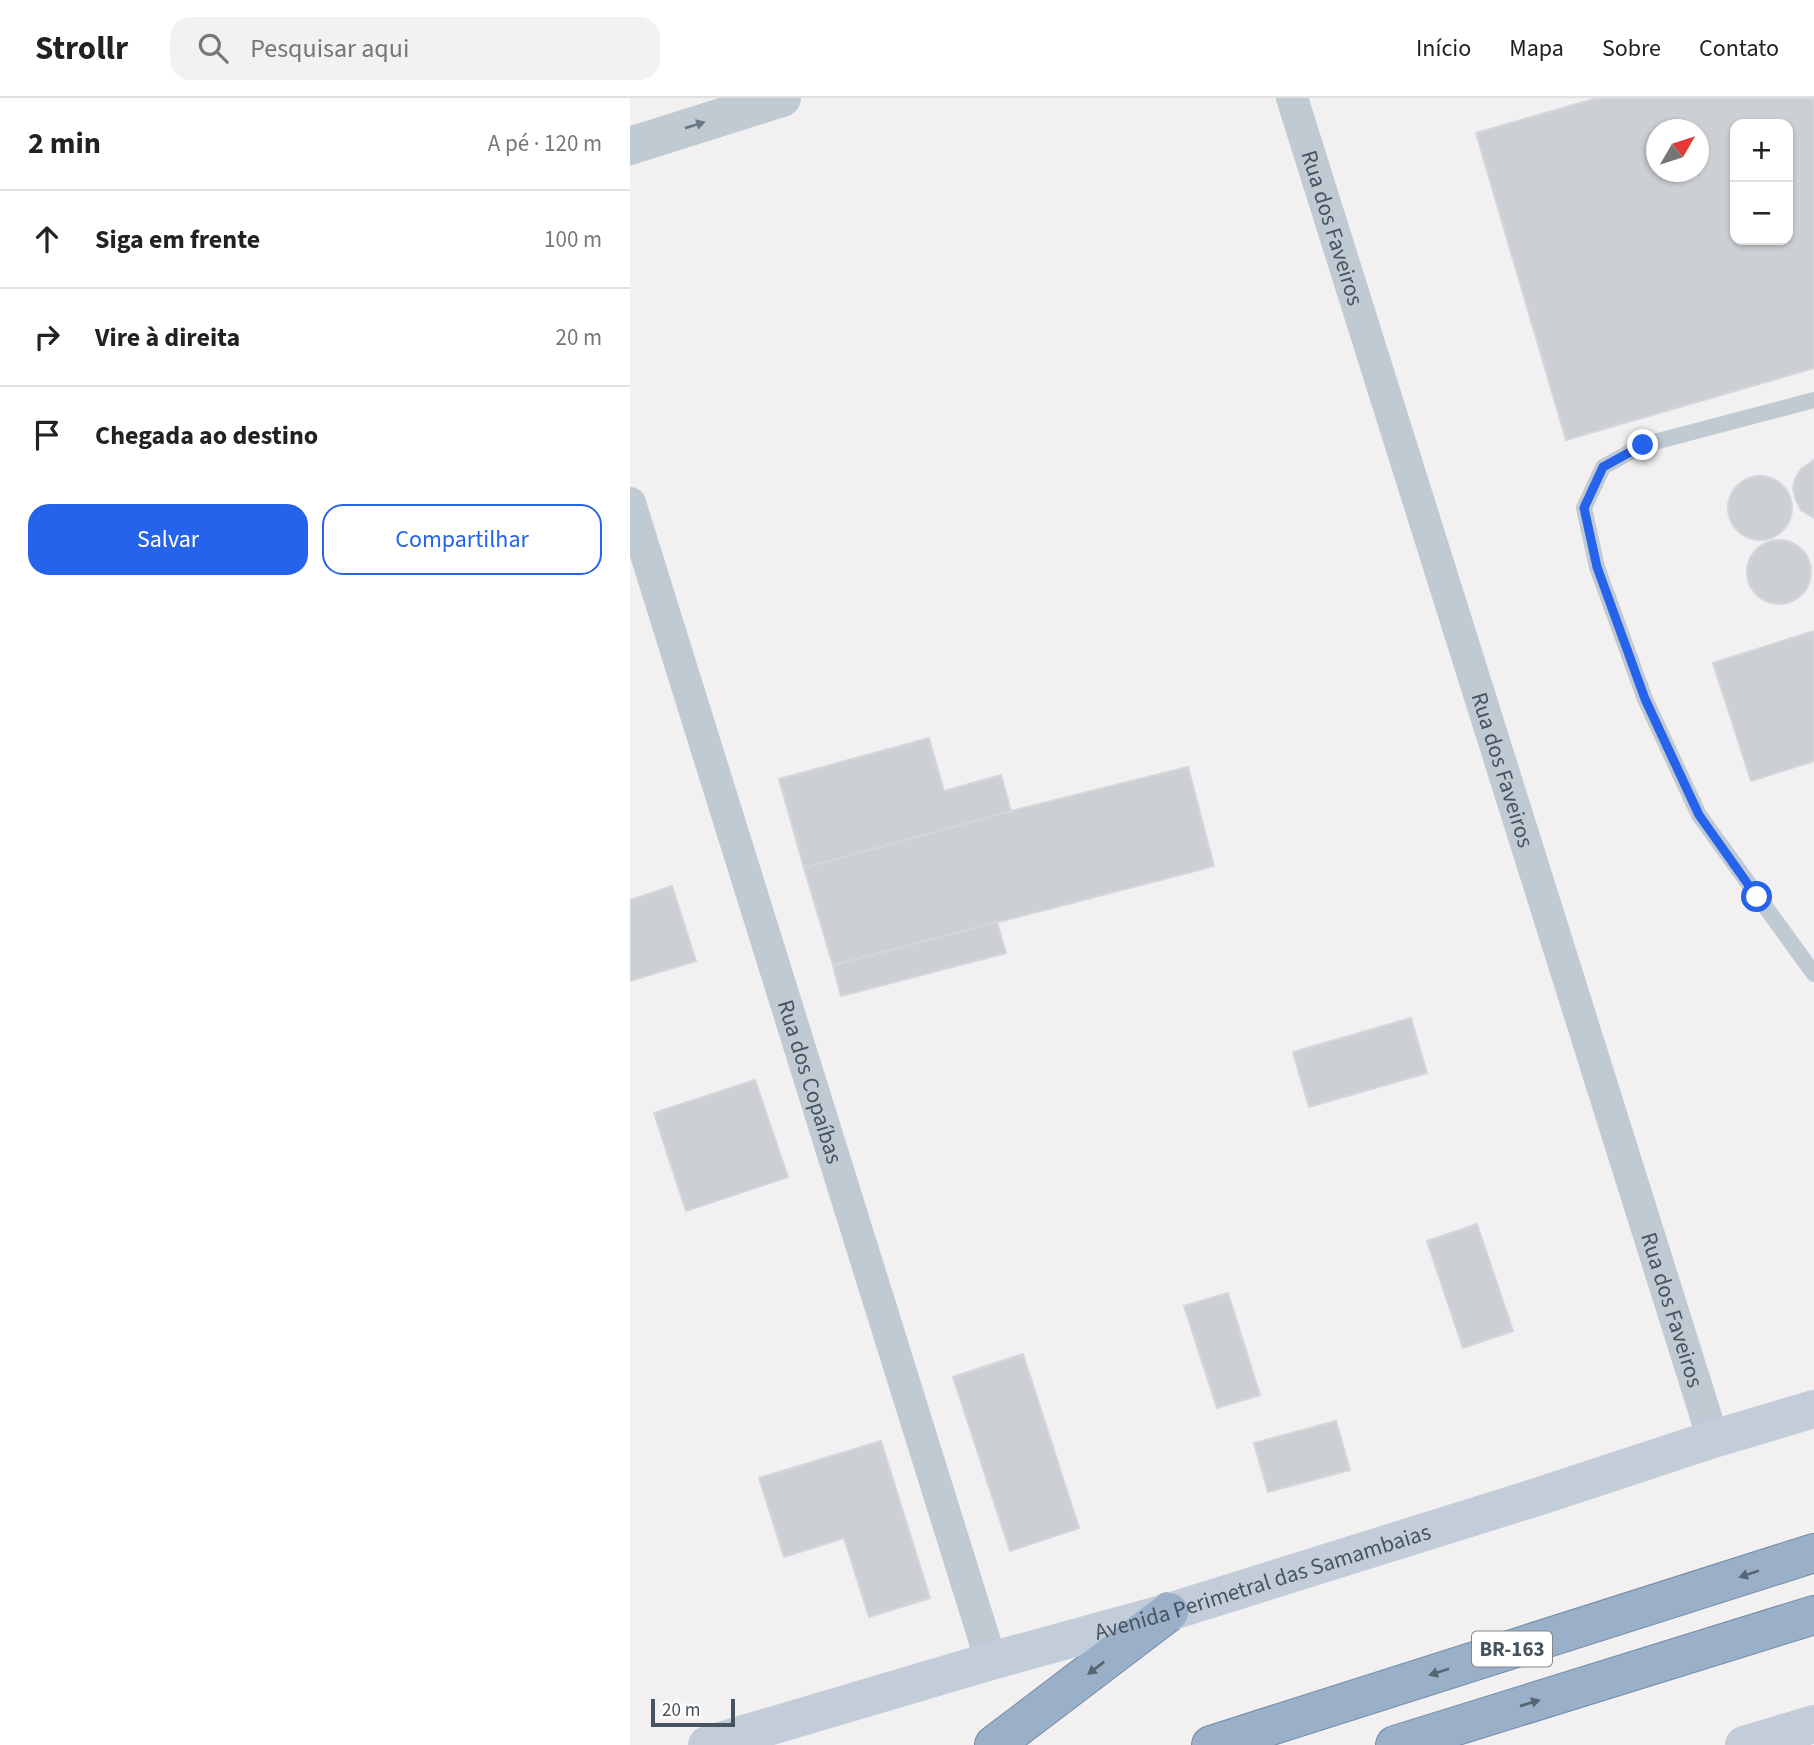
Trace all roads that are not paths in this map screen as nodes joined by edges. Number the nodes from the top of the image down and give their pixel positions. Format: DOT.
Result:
graph roads {
  1 [pos="782,98"];
  2 [pos="1292,98"];
  3 [pos="630,146"];
  4 [pos="1814,400"];
  5 [pos="630,503"];
  6 [pos="1814,974"];
  7 [pos="1814,1409"];
  8 [pos="1713,1439"];
  9 [pos="1814,1553"];
  10 [pos="1169,1612"];
  11 [pos="1814,1615"];
  12 [pos="991,1661"];
  13 [pos="1814,1724"];
  14 [pos="707,1745"];
  15 [pos="995,1745"];
  16 [pos="1210,1745"];
  17 [pos="1395,1745"];
  18 [pos="1744,1745"];
  3 -- 1 [label="street, one-way"];
  2 -- 8 [label="street, Rua dos Faveiros"];
  4 -- 6 [label="lane"];
  5 -- 12 [label="street, Rua dos Copaíbas"];
  7 -- 8 [label="main road, Avenida Perimetral das Samambaias"];
  8 -- 10 [label="main road, Avenida Perimetral das Samambaias"];
  9 -- 16 [label="highway, BR-163, one-way"];
  10 -- 12 [label="main road, Avenida Perimetral das Samambaias"];
  10 -- 15 [label="highway, one-way"];
  17 -- 11 [label="highway, BR-163, one-way"];
  12 -- 14 [label="main road, Avenida Perimetral das Samambaias"];
  13 -- 18 [label="main road"];
}
